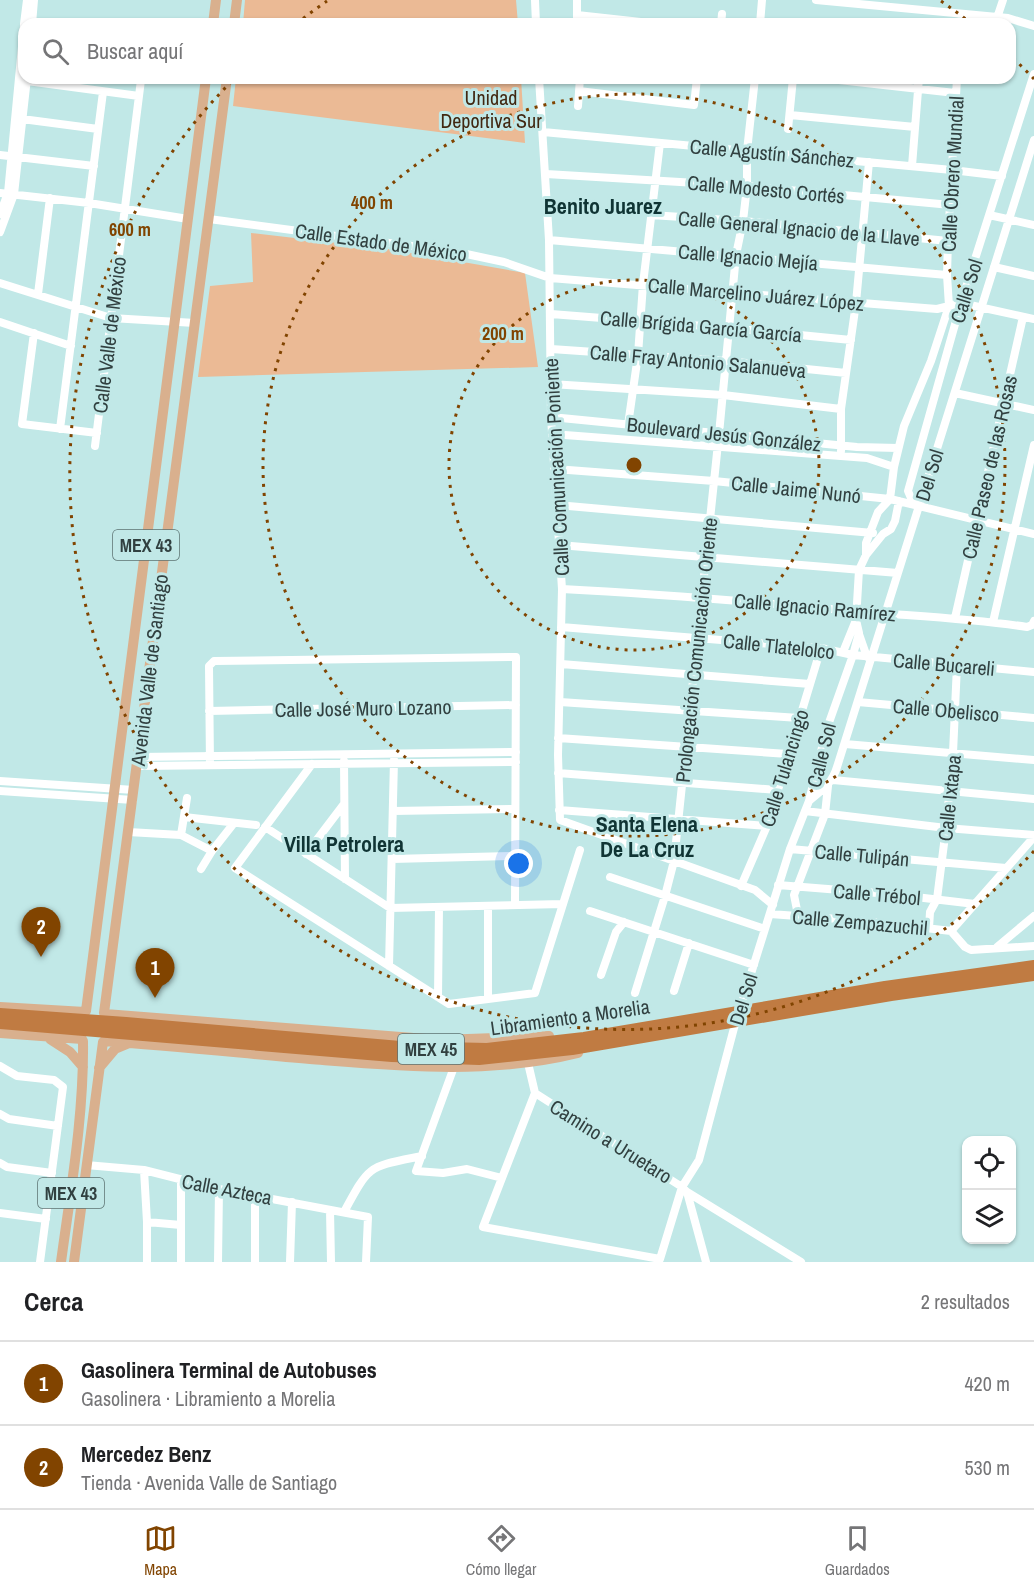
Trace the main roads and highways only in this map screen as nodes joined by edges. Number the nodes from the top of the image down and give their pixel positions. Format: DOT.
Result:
graph roads {
  1 [pos="216,0"];
  2 [pos="237,0"];
  3 [pos="214,18"];
  4 [pos="235,18"];
  5 [pos="205,84"];
  6 [pos="226,84"];
  7 [pos="1034,966"];
  8 [pos="1034,975"];
  9 [pos="91,980"];
  10 [pos="109,983"];
  11 [pos="0,1007"];
  12 [pos="86,1011"];
  13 [pos="105,1013"];
  14 [pos="0,1014"];
  15 [pos="751,1015"];
  16 [pos="731,1018"];
  17 [pos="66,1019"];
  18 [pos="0,1023"];
  19 [pos="127,1028"];
  20 [pos="0,1033"];
  21 [pos="32,1035"];
  22 [pos="83,1040"];
  23 [pos="630,1040"];
  24 [pos="103,1041"];
  25 [pos="84,1068"];
  26 [pos="99,1068"];
  27 [pos="61,1262"];
  28 [pos="74,1262"];
  1 -- 3 [label="main road"];
  2 -- 4 [label="main road"];
  5 -- 9 [label="main road, Avenida Valle de Santiago / MEX 43"];
  6 -- 10 [label="main road, Avenida Valle de Santiago / MEX 43"];
  7 -- 15 [label="highway, Libramiento a Morelia / MEX 45"];
  8 -- 15 [label="highway, Libramiento a Morelia / MEX 45"];
  9 -- 10 [label="main road"];
  9 -- 12 [label="main road, Avenida Valle de Santiago / MEX 43"];
  9 -- 17 [label="main road"];
  10 -- 13 [label="main road, Avenida Valle de Santiago / MEX 43"];
  10 -- 19 [label="main road"];
  11 -- 17 [label="main road"];
  12 -- 13 [label="main road"];
  12 -- 17 [label="main road"];
  12 -- 22 [label="main road, MEX 43"];
  13 -- 19 [label="main road"];
  13 -- 24 [label="main road, MEX 43"];
  14 -- 17 [label="highway, Libramiento a Morelia / MEX 45"];
  15 -- 16 [label="highway, Libramiento a Morelia / MEX 45"];
  16 -- 19 [label="highway, Libramiento a Morelia / MEX 45"];
  16 -- 23 [label="highway, Libramiento a Morelia / MEX 45"];
  17 -- 18 [label="highway, Libramiento a Morelia / MEX 45"];
  17 -- 19 [label="highway, Libramiento a Morelia / MEX 45"];
  19 -- 23 [label="highway, Libramiento a Morelia / MEX 45"];
  19 -- 23 [label="main road"];
  19 -- 24 [label="main road"];
  19 -- 26 [label="main road"];
  20 -- 21 [label="main road"];
  21 -- 22 [label="main road"];
  21 -- 25 [label="main road"];
  22 -- 24 [label="main road"];
  22 -- 25 [label="main road, MEX 43"];
  24 -- 26 [label="main road, MEX 43"];
  25 -- 27 [label="main road, MEX 43"];
  26 -- 28 [label="main road, MEX 43"];
}
